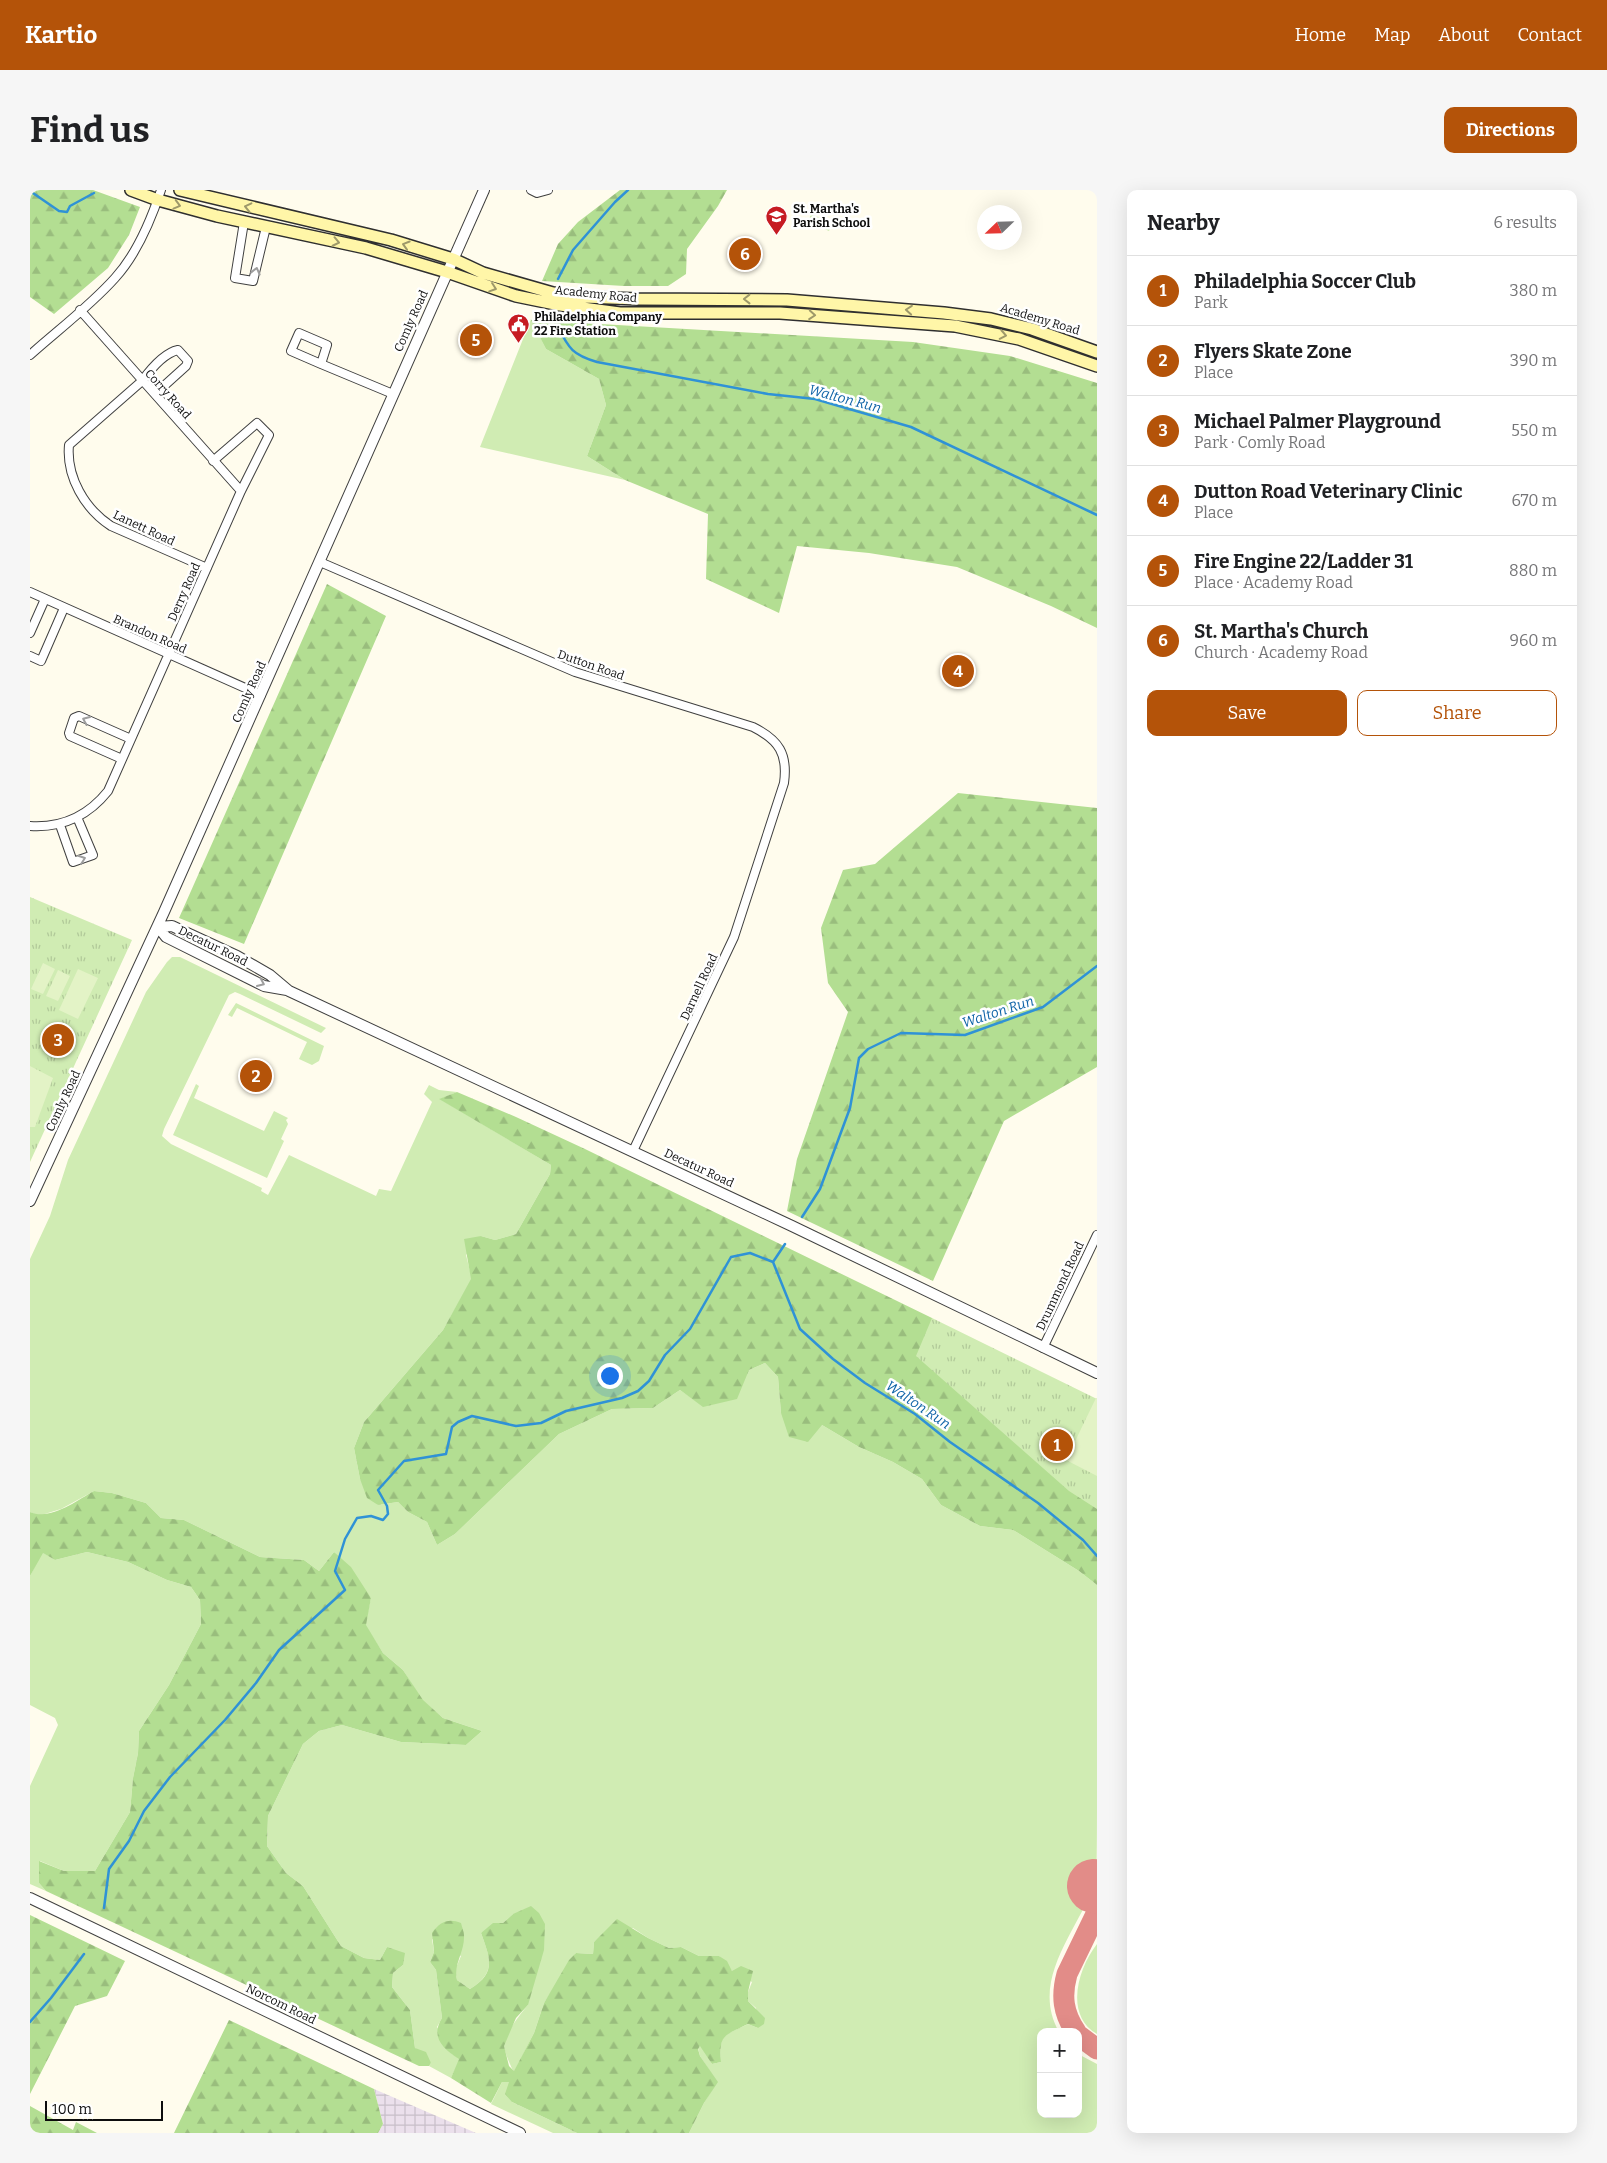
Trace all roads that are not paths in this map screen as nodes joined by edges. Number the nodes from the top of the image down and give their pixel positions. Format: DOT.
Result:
graph roads {
  1 [pos="131,190"];
  2 [pos="180,190"];
  3 [pos="484,190"];
  4 [pos="530,190"];
  5 [pos="548,190"];
  6 [pos="159,195"];
  7 [pos="244,222"];
  8 [pos="266,227"];
  9 [pos="453,259"];
  10 [pos="447,272"];
  11 [pos="694,299"];
  12 [pos="80,310"];
  13 [pos="694,313"];
  14 [pos="1097,352"];
  15 [pos="30,355"];
  16 [pos="321,364"];
  17 [pos="1097,366"];
  18 [pos="142,381"];
  19 [pos="155,394"];
  20 [pos="393,394"];
  21 [pos="213,461"];
  22 [pos="241,491"];
  23 [pos="320,562"];
  24 [pos="207,568"];
  25 [pos="30,592"];
  26 [pos="45,599"];
  27 [pos="64,608"];
  28 [pos="30,633"];
  29 [pos="169,655"];
  30 [pos="30,656"];
  31 [pos="261,695"];
  32 [pos="131,739"];
  33 [pos="122,759"];
  34 [pos="77,817"];
  35 [pos="60,825"];
  36 [pos="30,826"];
  37 [pos="770,826"];
  38 [pos="158,927"];
  39 [pos="633,1151"];
  40 [pos="30,1201"];
  41 [pos="1097,1235"];
  42 [pos="1043,1348"];
  43 [pos="1097,1373"];
  44 [pos="30,1898"];
  45 [pos="520,2133"];
  1 -- 6 [label="main road, Academy Road"];
  9 -- 2 [label="main road, Academy Road, one-way"];
  3 -- 9 [label="street, Comly Road"];
  4 -- 5 [label="street"];
  6 -- 7 [label="main road, Academy Road, one-way"];
  6 -- 12 [label="street"];
  7 -- 8 [label="main road, Academy Road"];
  7 -- 8 [label="street, one-way"];
  8 -- 10 [label="main road, Academy Road, one-way"];
  9 -- 10 [label="street, Comly Road"];
  9 -- 11 [label="main road, Academy Road"];
  10 -- 13 [label="main road, Academy Road, one-way"];
  10 -- 20 [label="street, Comly Road"];
  11 -- 13 [label="main road"];
  14 -- 11 [label="main road, Academy Road, one-way"];
  12 -- 15 [label="street"];
  12 -- 18 [label="street, Corry Road"];
  13 -- 17 [label="main road, Academy Road, one-way"];
  16 -- 16 [label="street"];
  16 -- 20 [label="street"];
  18 -- 19 [label="street, Corry Road"];
  18 -- 19 [label="street"];
  18 -- 24 [label="street, Lanett Road"];
  19 -- 21 [label="street, Corry Road"];
  20 -- 23 [label="street, Comly Road"];
  21 -- 22 [label="street, Corry Road"];
  21 -- 22 [label="street, Derry Road"];
  22 -- 24 [label="street, Derry Road"];
  23 -- 31 [label="street, Comly Road"];
  23 -- 37 [label="street, Dutton Road"];
  24 -- 29 [label="street, Derry Road"];
  25 -- 26 [label="street, Brandon Road"];
  26 -- 27 [label="street, Brandon Road"];
  26 -- 28 [label="street"];
  27 -- 29 [label="street, Brandon Road"];
  27 -- 30 [label="street"];
  29 -- 31 [label="street, Brandon Road"];
  29 -- 32 [label="street, Derry Road"];
  31 -- 38 [label="street, Comly Road"];
  32 -- 33 [label="street, Derry Road"];
  32 -- 33 [label="street, one-way"];
  33 -- 34 [label="street, Derry Road"];
  34 -- 35 [label="street, Derry Road"];
  35 -- 34 [label="street, one-way"];
  35 -- 36 [label="street"];
  37 -- 39 [label="street, Darnell Road"];
  38 -- 39 [label="street, Decatur Road"];
  38 -- 40 [label="street, Comly Road"];
  39 -- 42 [label="street, Decatur Road"];
  41 -- 42 [label="street, Drummond Road"];
  42 -- 43 [label="street, Decatur Road"];
  44 -- 45 [label="street, Norcom Road"];
}
